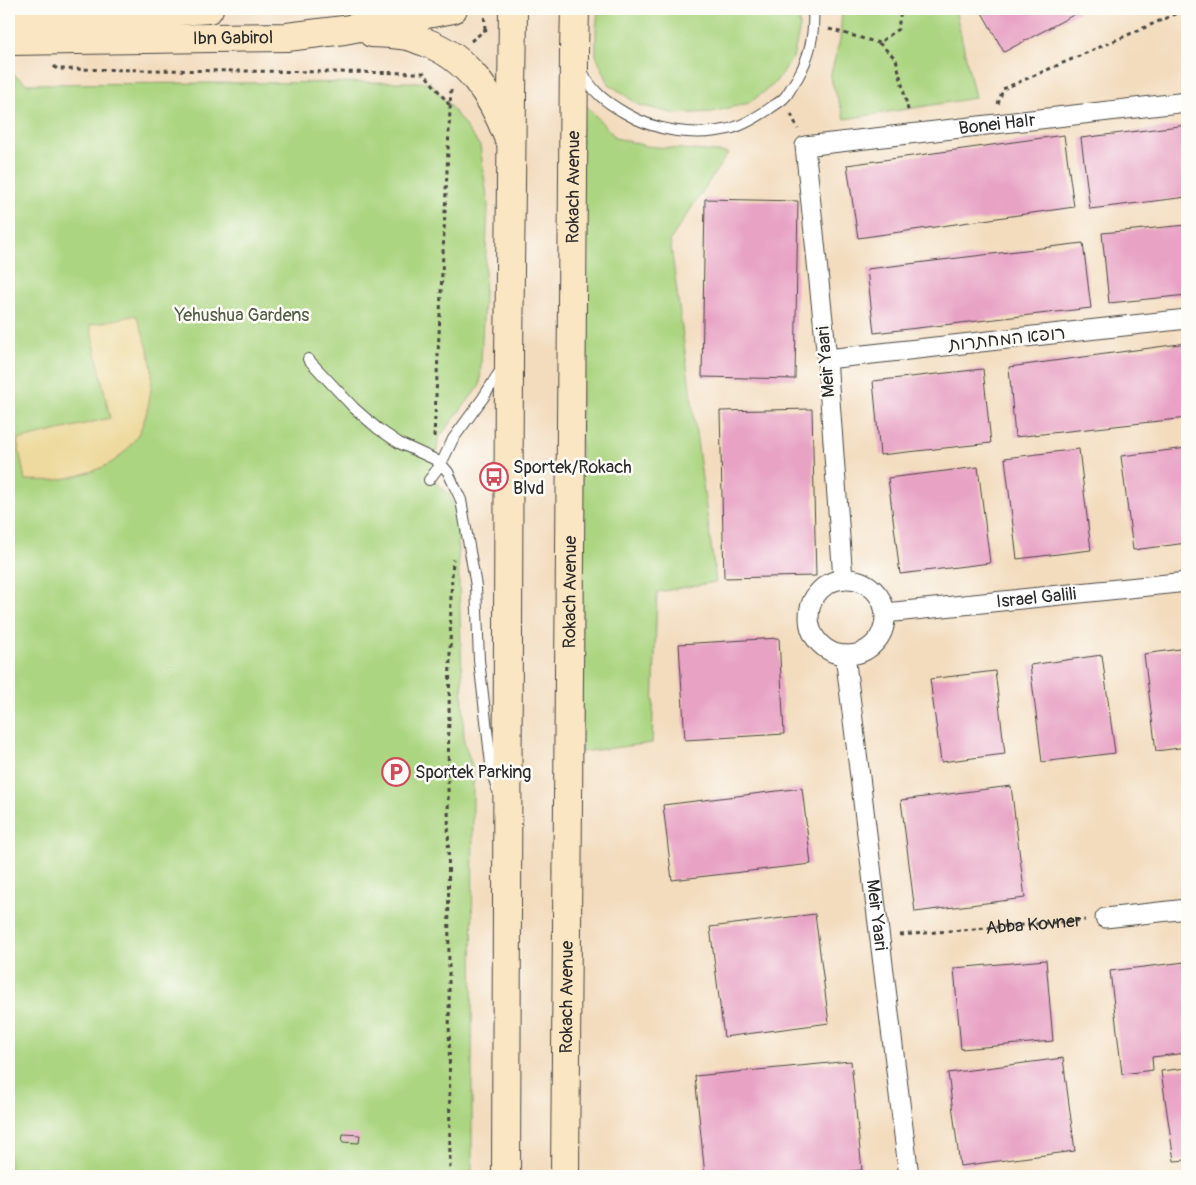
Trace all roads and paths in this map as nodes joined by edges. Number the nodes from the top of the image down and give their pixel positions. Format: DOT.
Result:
graph roads {
  1 [pos="210,9"];
  2 [pos="453,9"];
  3 [pos="484,9"];
  4 [pos="513,9"];
  5 [pos="575,9"];
  6 [pos="813,9"];
  7 [pos="901,9"];
  8 [pos="1186,9"];
  9 [pos="9,13"];
  10 [pos="814,26"];
  11 [pos="344,30"];
  12 [pos="485,30"];
  13 [pos="9,41"];
  14 [pos="879,44"];
  15 [pos="574,51"];
  16 [pos="50,62"];
  17 [pos="785,98"];
  18 [pos="1187,102"];
  19 [pos="992,124"];
  20 [pos="914,134"];
  21 [pos="805,146"];
  22 [pos="512,148"];
  23 [pos="1187,319"];
  24 [pos="509,357"];
  25 [pos="308,359"];
  26 [pos="827,359"];
  27 [pos="425,454"];
  28 [pos="441,464"];
  29 [pos="429,480"];
  30 [pos="454,555"];
  31 [pos="843,579"];
  32 [pos="1187,582"];
  33 [pos="885,612"];
  34 [pos="845,655"];
  35 [pos="507,821"];
  36 [pos="1187,909"];
  37 [pos="1105,918"];
  38 [pos="879,937"];
  39 [pos="450,1176"];
  40 [pos="506,1176"];
  41 [pos="565,1176"];
  42 [pos="909,1176"];
  1 -- 9 [label="main road, Ibn Gabirol"];
  2 -- 11 [label="main road, Ibn Gabirol"];
  3 -- 12 [label="path"];
  4 -- 22 [label="main road"];
  5 -- 15 [label="main road, Rokach Avenue"];
  6 -- 10 [label="lane"];
  7 -- 14 [label="path"];
  8 -- 19 [label="path"];
  10 -- 14 [label="path"];
  10 -- 17 [label="lane"];
  11 -- 13 [label="main road, Ibn Gabirol"];
  11 -- 22 [label="main road"];
  14 -- 20 [label="path"];
  15 -- 17 [label="lane"];
  15 -- 41 [label="main road, Rokach Avenue"];
  16 -- 27 [label="path"];
  17 -- 21 [label="path"];
  18 -- 19 [label="street, Bonei HaIr"];
  19 -- 20 [label="street, Bonei HaIr"];
  20 -- 21 [label="street, Bonei HaIr"];
  21 -- 26 [label="street, Meir Yaari"];
  22 -- 24 [label="main road"];
  23 -- 26 [label="street, רופא המחתרות"];
  24 -- 28 [label="lane"];
  24 -- 35 [label="main road"];
  25 -- 27 [label="lane"];
  26 -- 31 [label="street, Meir Yaari"];
  27 -- 28 [label="lane"];
  28 -- 29 [label="lane"];
  28 -- 35 [label="lane"];
  30 -- 39 [label="path"];
  31 -- 33 [label="street"];
  31 -- 34 [label="street"];
  32 -- 33 [label="street, Israel Galili"];
  33 -- 34 [label="street"];
  34 -- 38 [label="street, Meir Yaari"];
  35 -- 40 [label="main road"];
  36 -- 37 [label="street, Abba Kovner"];
  37 -- 38 [label="path, Abba Kovner"];
  38 -- 42 [label="street, Meir Yaari"];
}
